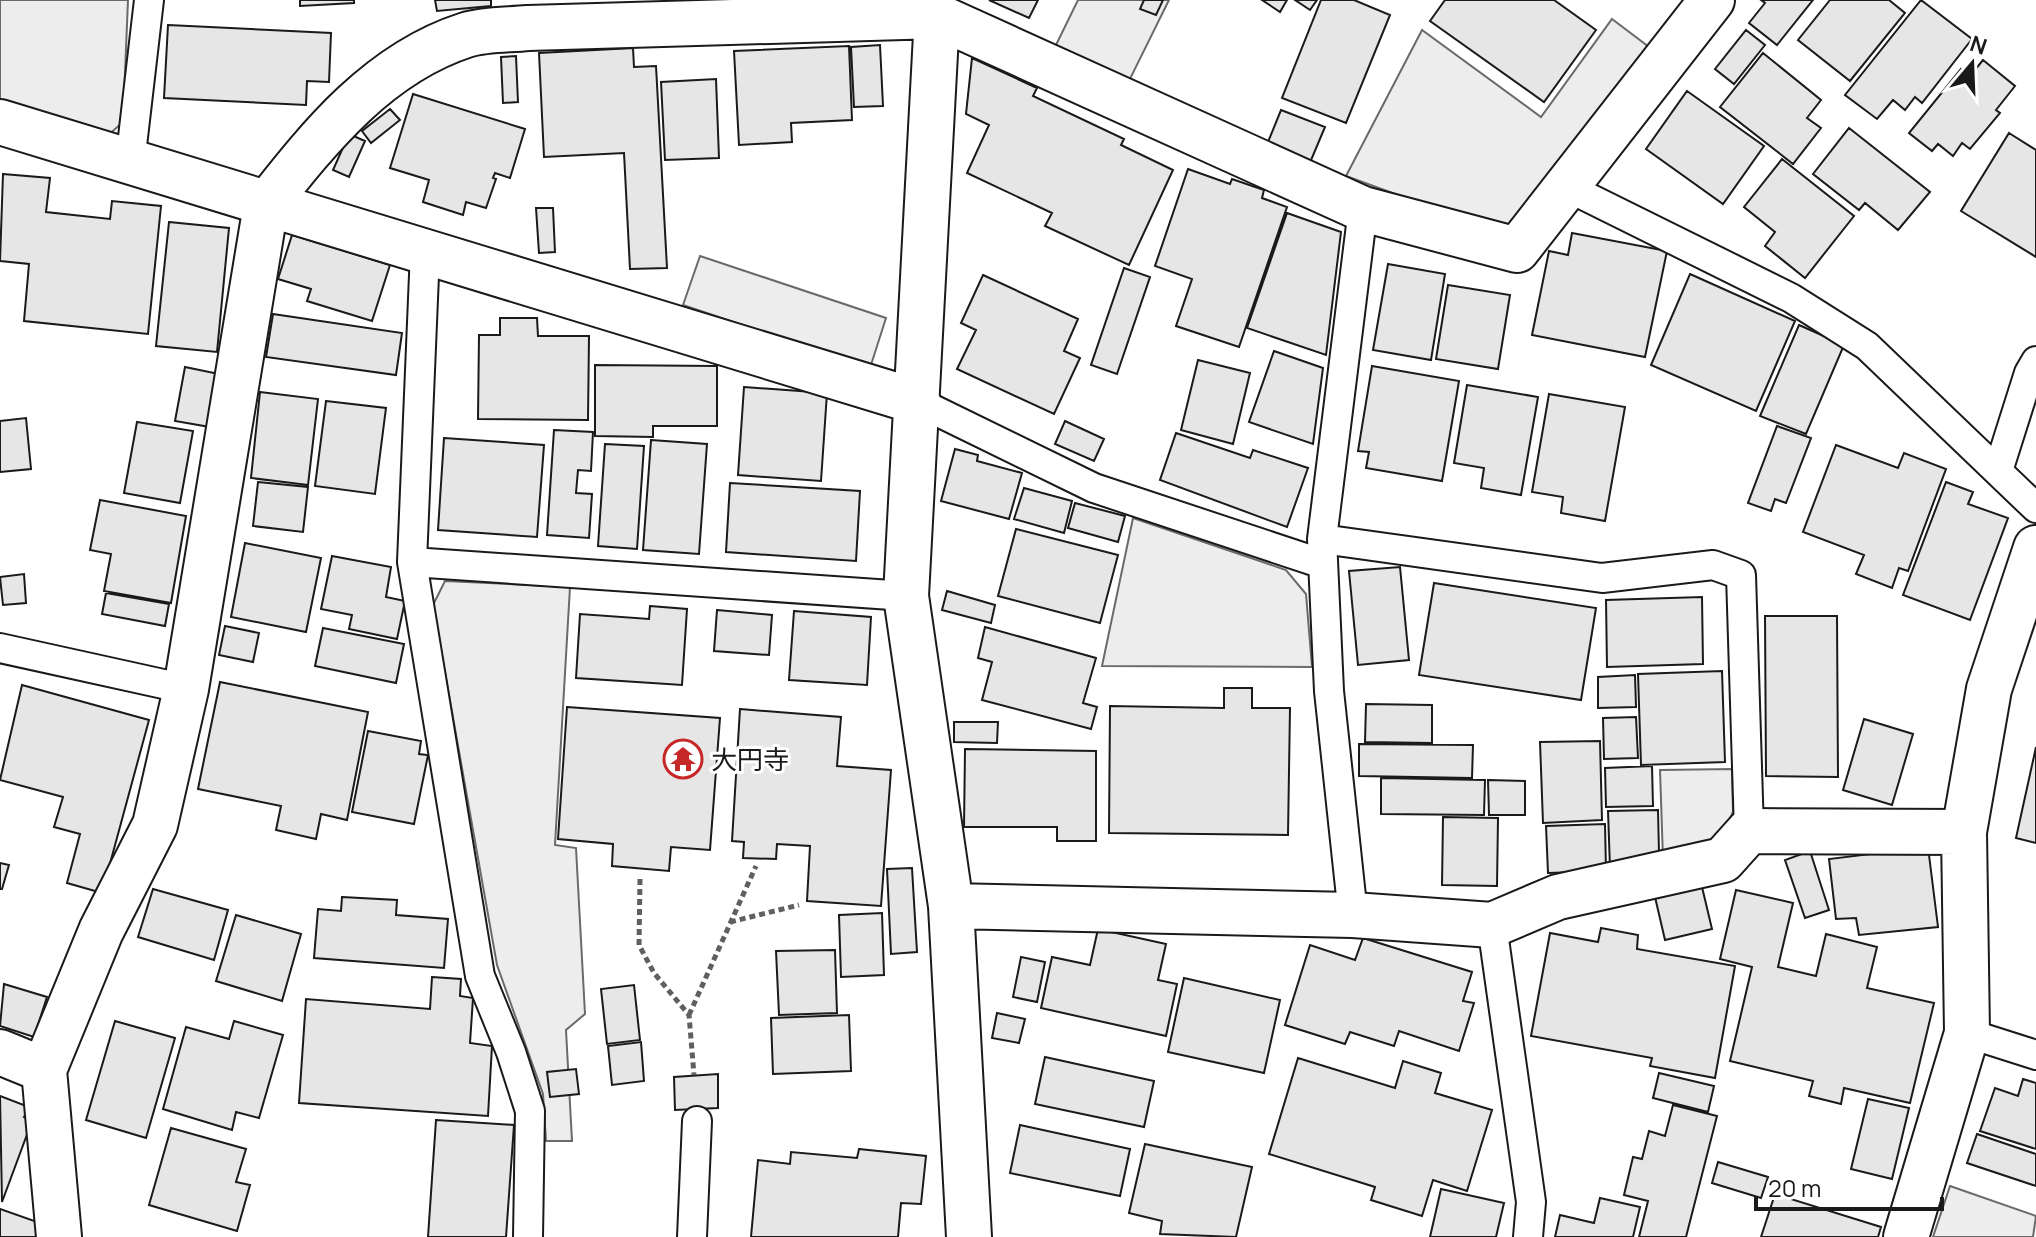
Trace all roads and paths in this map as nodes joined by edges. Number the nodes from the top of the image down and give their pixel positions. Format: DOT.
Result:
graph roads {
  1 [pos="149,0"];
  2 [pos="1712,0"];
  3 [pos="949,13"];
  4 [pos="526,14"];
  5 [pos="0,122"];
  6 [pos="130,163"];
  7 [pos="1569,188"];
  8 [pos="266,205"];
  9 [pos="1363,209"];
  10 [pos="425,251"];
  11 [pos="2036,361"];
  12 [pos="918,402"];
  13 [pos="1998,471"];
  14 [pos="2036,508"];
  15 [pos="2036,548"];
  16 [pos="1322,552"];
  17 [pos="412,562"];
  18 [pos="906,596"];
  19 [pos="0,648"];
  20 [pos="186,689"];
  21 [pos="1749,831"];
  22 [pos="1964,832"];
  23 [pos="756,866"];
  24 [pos="640,879"];
  25 [pos="799,905"];
  26 [pos="951,906"];
  27 [pos="1353,915"];
  28 [pos="730,922"];
  29 [pos="1492,925"];
  30 [pos="689,1015"];
  31 [pos="1967,1033"];
  32 [pos="0,1052"];
  33 [pos="2036,1055"];
  34 [pos="44,1070"];
  35 [pos="694,1076"];
  36 [pos="697,1121"];
  37 [pos="59,1237"];
  38 [pos="528,1237"];
  39 [pos="692,1237"];
  40 [pos="969,1237"];
  41 [pos="1528,1237"];
  42 [pos="1906,1237"];
  1 -- 6 [label="lane"];
  2 -- 7 [label="street"];
  3 -- 4 [label="street"];
  3 -- 9 [label="street"];
  3 -- 12 [label="street"];
  4 -- 8 [label="street"];
  5 -- 6 [label="street"];
  6 -- 8 [label="street"];
  7 -- 9 [label="street"];
  7 -- 13 [label="lane"];
  8 -- 10 [label="street"];
  8 -- 20 [label="street"];
  9 -- 16 [label="lane"];
  10 -- 12 [label="street"];
  10 -- 17 [label="lane"];
  11 -- 13 [label="lane"];
  12 -- 16 [label="lane"];
  12 -- 18 [label="street"];
  13 -- 14 [label="lane"];
  15 -- 22 [label="street"];
  16 -- 21 [label="lane"];
  16 -- 27 [label="lane"];
  17 -- 18 [label="lane"];
  17 -- 38 [label="lane"];
  18 -- 26 [label="street"];
  19 -- 20 [label="lane"];
  20 -- 34 [label="street"];
  21 -- 22 [label="street"];
  21 -- 29 [label="street"];
  22 -- 31 [label="street"];
  23 -- 28 [label="path"];
  24 -- 30 [label="path"];
  25 -- 28 [label="path"];
  26 -- 27 [label="street"];
  26 -- 40 [label="street"];
  27 -- 29 [label="street"];
  28 -- 30 [label="path"];
  29 -- 41 [label="lane"];
  30 -- 35 [label="path"];
  31 -- 33 [label="lane"];
  31 -- 42 [label="street"];
  32 -- 34 [label="street"];
  34 -- 37 [label="street"];
  36 -- 39 [label="lane"];
}
